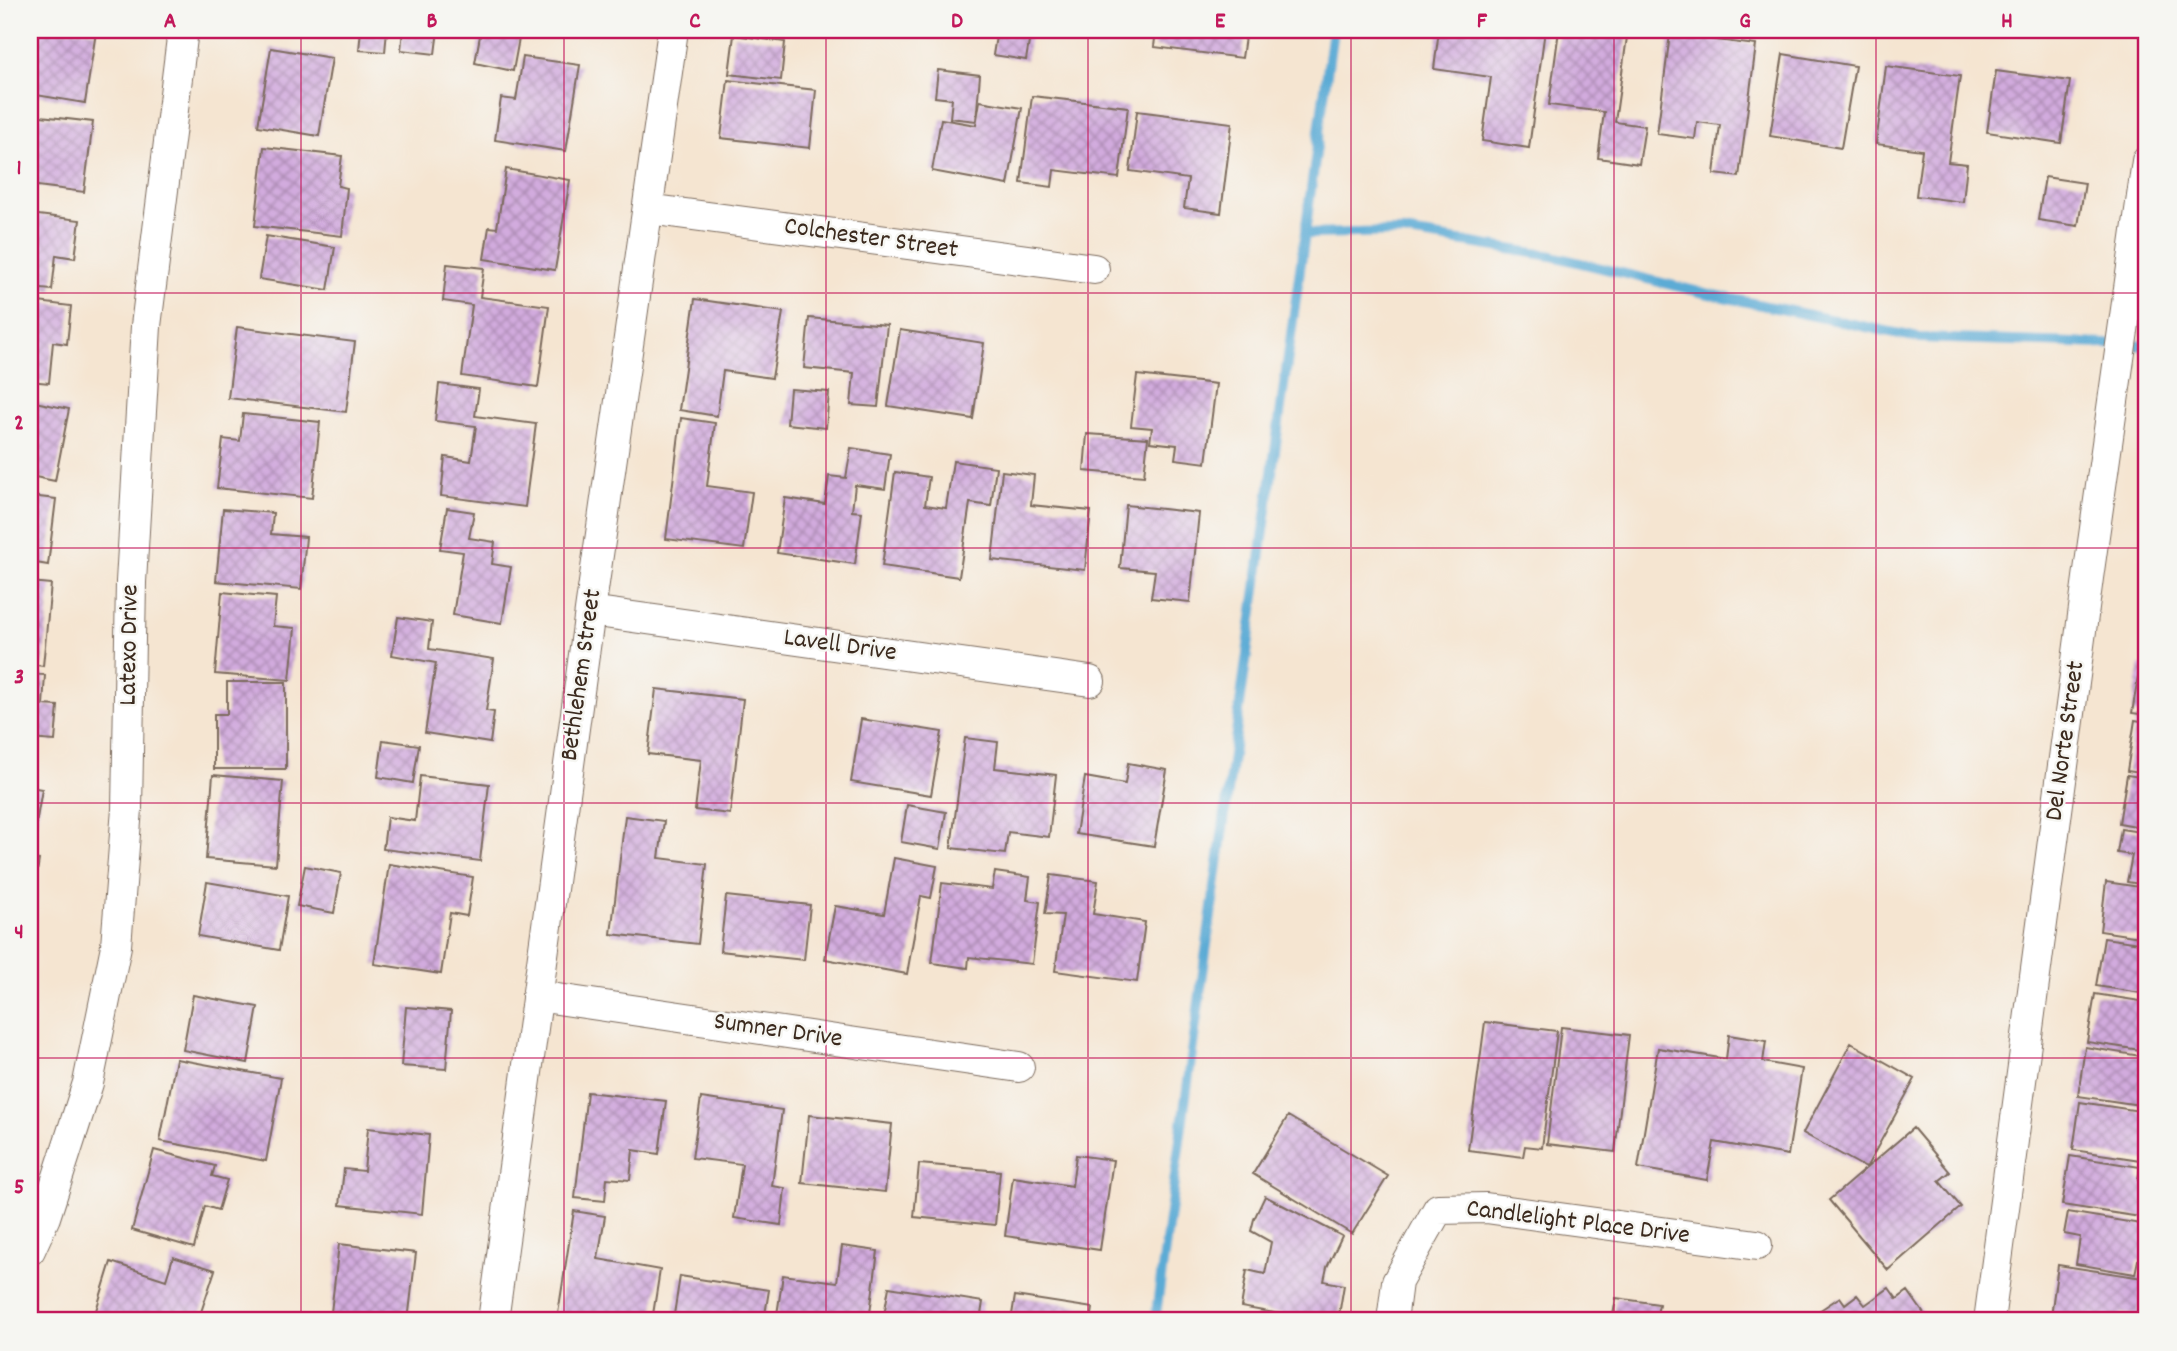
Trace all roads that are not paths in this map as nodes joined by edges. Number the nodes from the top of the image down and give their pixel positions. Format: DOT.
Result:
graph roads {
  1 [pos="183,30"];
  2 [pos="673,30"];
  3 [pos="2147,161"];
  4 [pos="648,209"];
  5 [pos="1094,269"];
  6 [pos="590,611"];
  7 [pos="1090,681"];
  8 [pos="537,996"];
  9 [pos="1019,1067"];
  10 [pos="1756,1245"];
  11 [pos="30,1250"];
  12 [pos="493,1321"];
  13 [pos="1392,1321"];
  14 [pos="1989,1321"];
  1 -- 11 [label="street, Latexo Drive"];
  2 -- 4 [label="street, Bethlehem Street"];
  3 -- 14 [label="street, Del Norte Street"];
  4 -- 5 [label="street, Colchester Street"];
  4 -- 6 [label="street, Bethlehem Street"];
  6 -- 7 [label="street, Lavell Drive"];
  6 -- 8 [label="street, Bethlehem Street"];
  8 -- 9 [label="street, Sumner Drive"];
  8 -- 12 [label="street, Bethlehem Street"];
  10 -- 13 [label="street, Candlelight Place Drive"];
}
